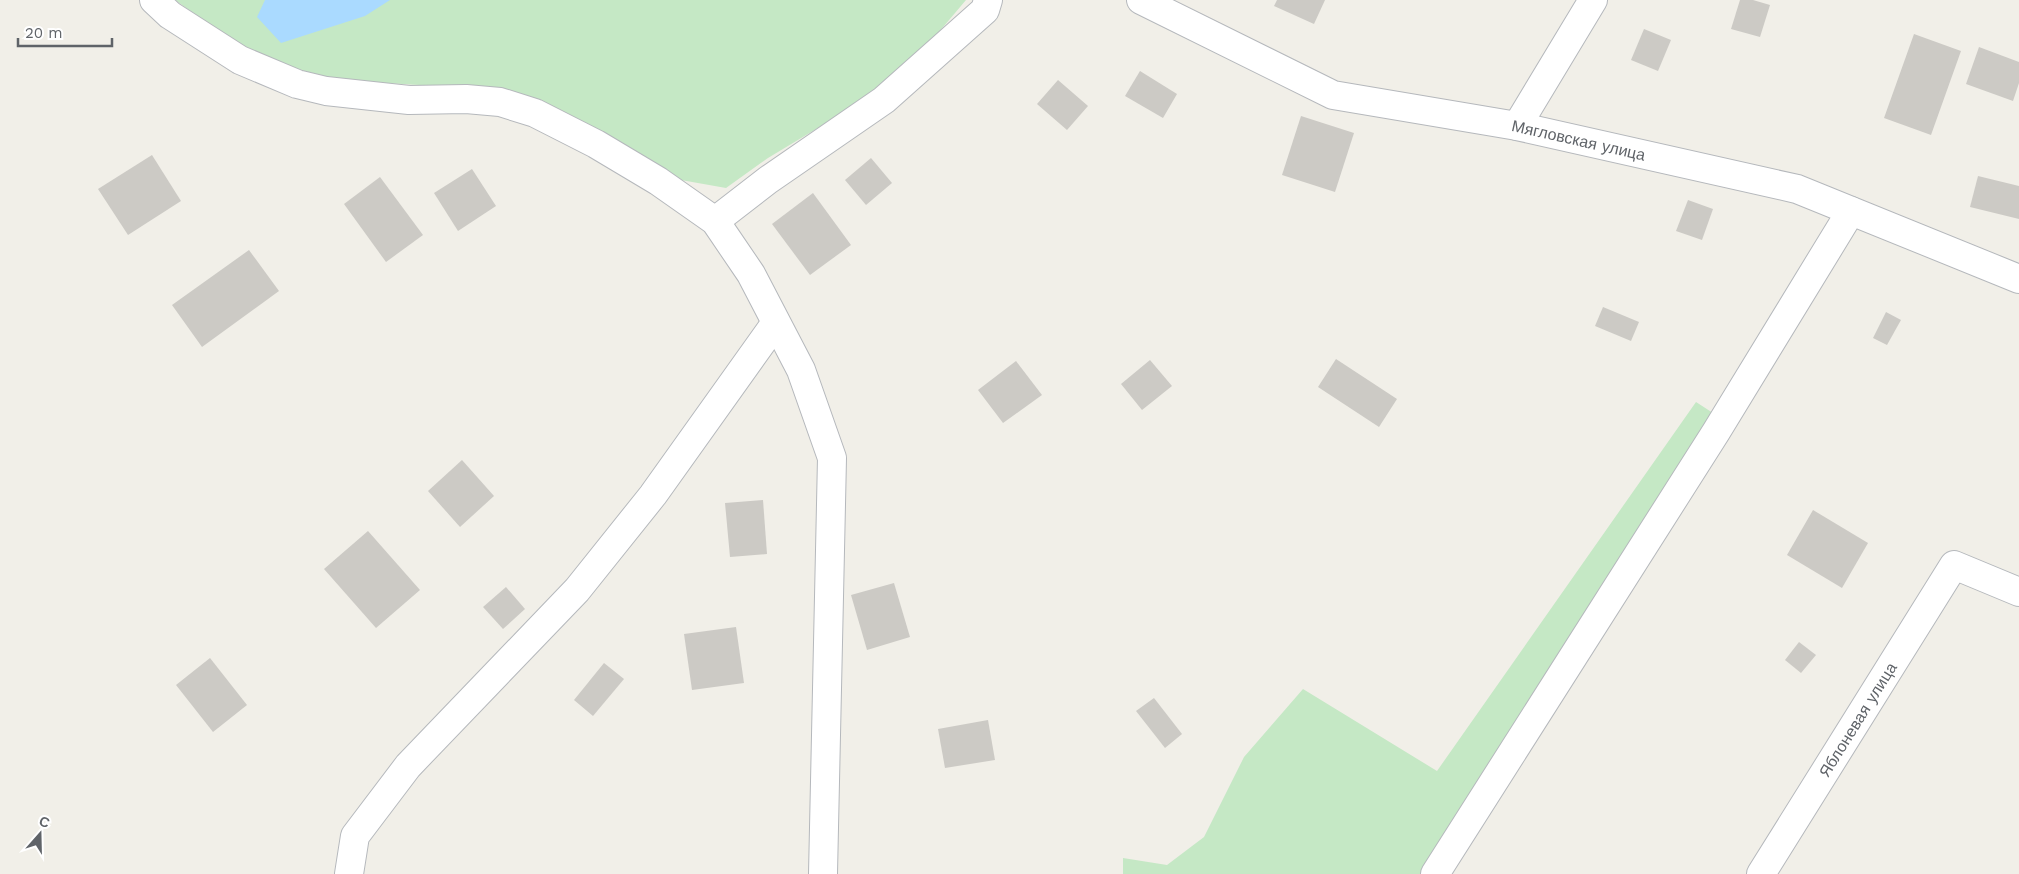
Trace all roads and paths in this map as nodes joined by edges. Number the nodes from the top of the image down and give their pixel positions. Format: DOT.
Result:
graph roads {
  1 [pos="154,0"];
  2 [pos="1010,0"];
  3 [pos="1141,0"];
  4 [pos="1593,0"];
  5 [pos="986,5"];
  6 [pos="1517,126"];
  7 [pos="1851,211"];
  8 [pos="716,221"];
  9 [pos="2019,279"];
  10 [pos="775,324"];
  11 [pos="2019,592"];
  12 [pos="349,874"];
  13 [pos="823,874"];
  14 [pos="1435,874"];
  15 [pos="1761,874"];
  1 -- 8 [label="street"];
  2 -- 5 [label="street"];
  3 -- 6 [label="street, Мягловская улица"];
  4 -- 6 [label="street"];
  5 -- 8 [label="street"];
  6 -- 7 [label="street, Мягловская улица"];
  7 -- 9 [label="street, Мягловская улица"];
  7 -- 14 [label="street"];
  8 -- 10 [label="street"];
  10 -- 12 [label="street"];
  10 -- 13 [label="street"];
  11 -- 15 [label="street, Яблоневая улица"];
}
